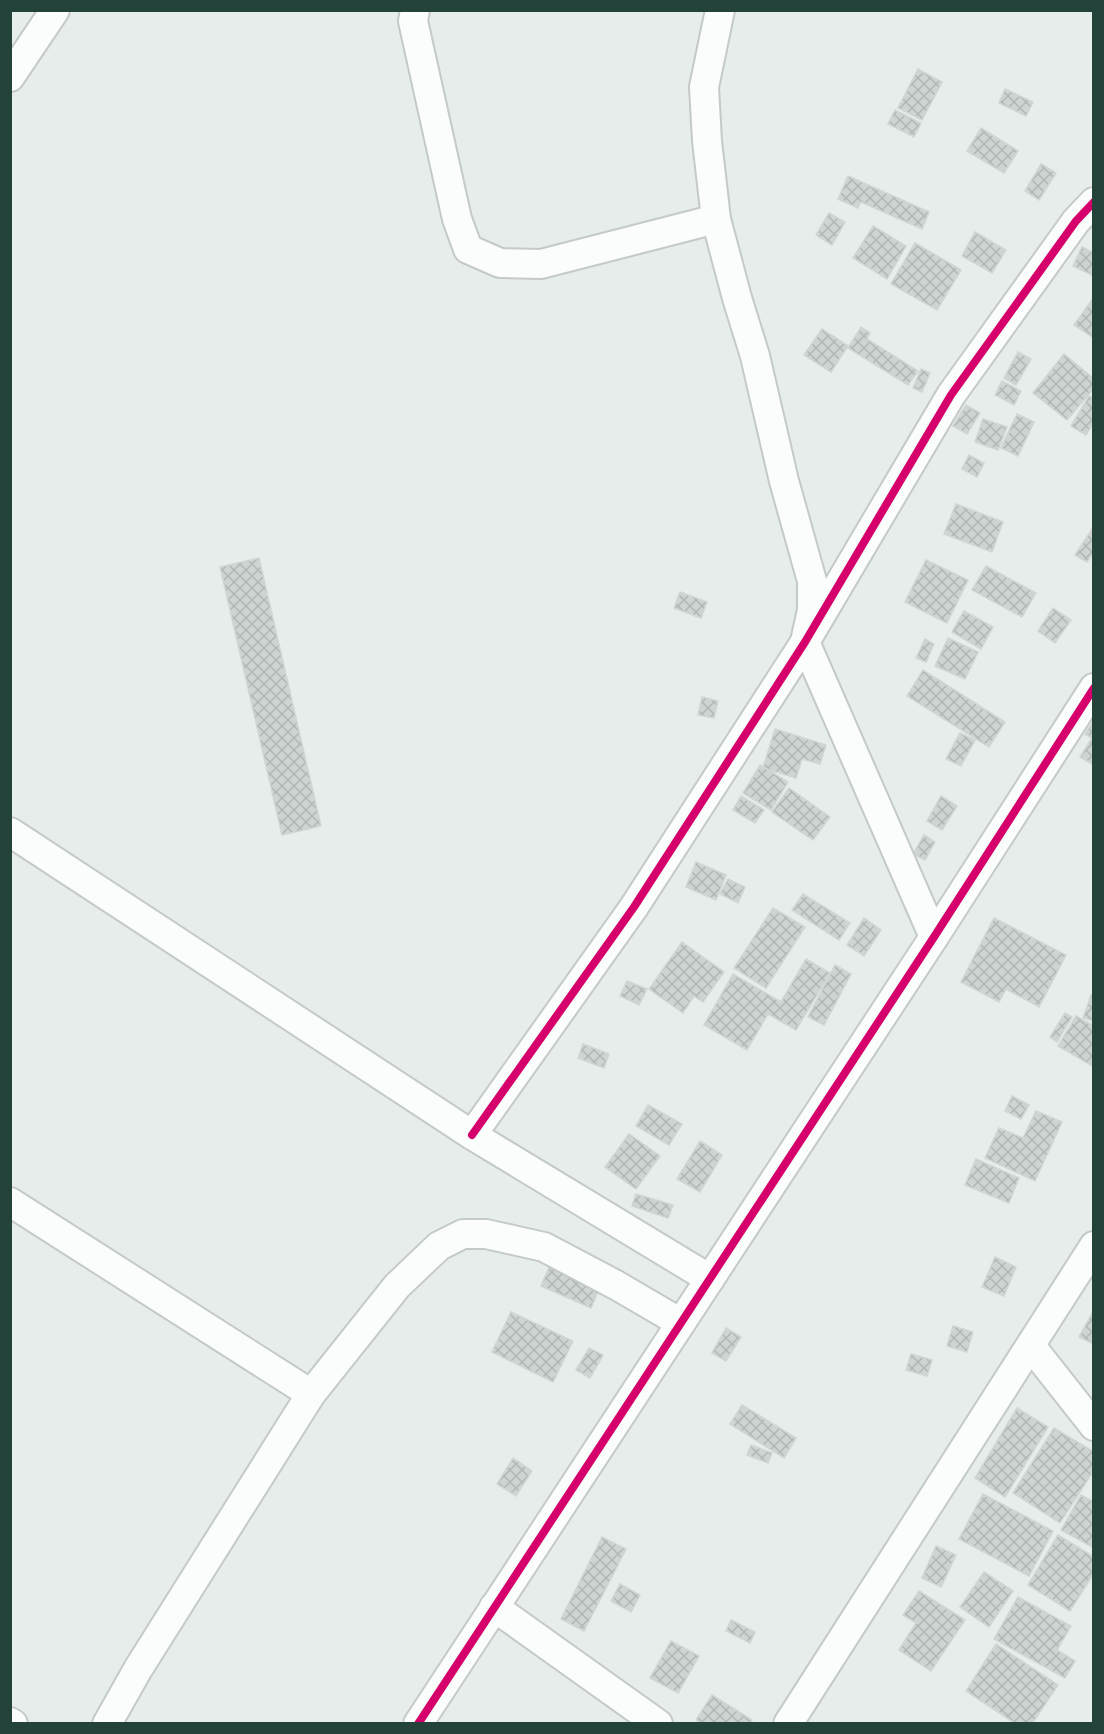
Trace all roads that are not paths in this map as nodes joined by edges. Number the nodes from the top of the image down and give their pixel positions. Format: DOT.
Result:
graph roads {
  1 [pos="56,10"];
  2 [pos="415,10"];
  3 [pos="720,10"];
  4 [pos="10,77"];
  5 [pos="1094,202"];
  6 [pos="716,219"];
  7 [pos="805,642"];
  8 [pos="1094,688"];
  9 [pos="10,832"];
  10 [pos="934,937"];
  11 [pos="472,1135"];
  12 [pos="10,1202"];
  13 [pos="1094,1246"];
  14 [pos="710,1279"];
  15 [pos="681,1323"];
  16 [pos="1031,1346"];
  17 [pos="311,1394"];
  18 [pos="1094,1426"];
  19 [pos="494,1607"];
  20 [pos="107,1724"];
  21 [pos="418,1724"];
  22 [pos="658,1724"];
  23 [pos="788,1724"];
  1 -- 4 [label="street"];
  2 -- 6 [label="street"];
  3 -- 6 [label="street"];
  5 -- 7 [label="street"];
  6 -- 7 [label="street"];
  7 -- 10 [label="street"];
  7 -- 11 [label="street"];
  8 -- 10 [label="street"];
  9 -- 11 [label="street"];
  10 -- 14 [label="street"];
  11 -- 14 [label="street"];
  12 -- 17 [label="street"];
  13 -- 16 [label="street"];
  14 -- 15 [label="street"];
  15 -- 17 [label="street"];
  15 -- 19 [label="street"];
  16 -- 18 [label="street"];
  16 -- 23 [label="street"];
  17 -- 20 [label="street"];
  19 -- 21 [label="street"];
  19 -- 22 [label="street"];
}
